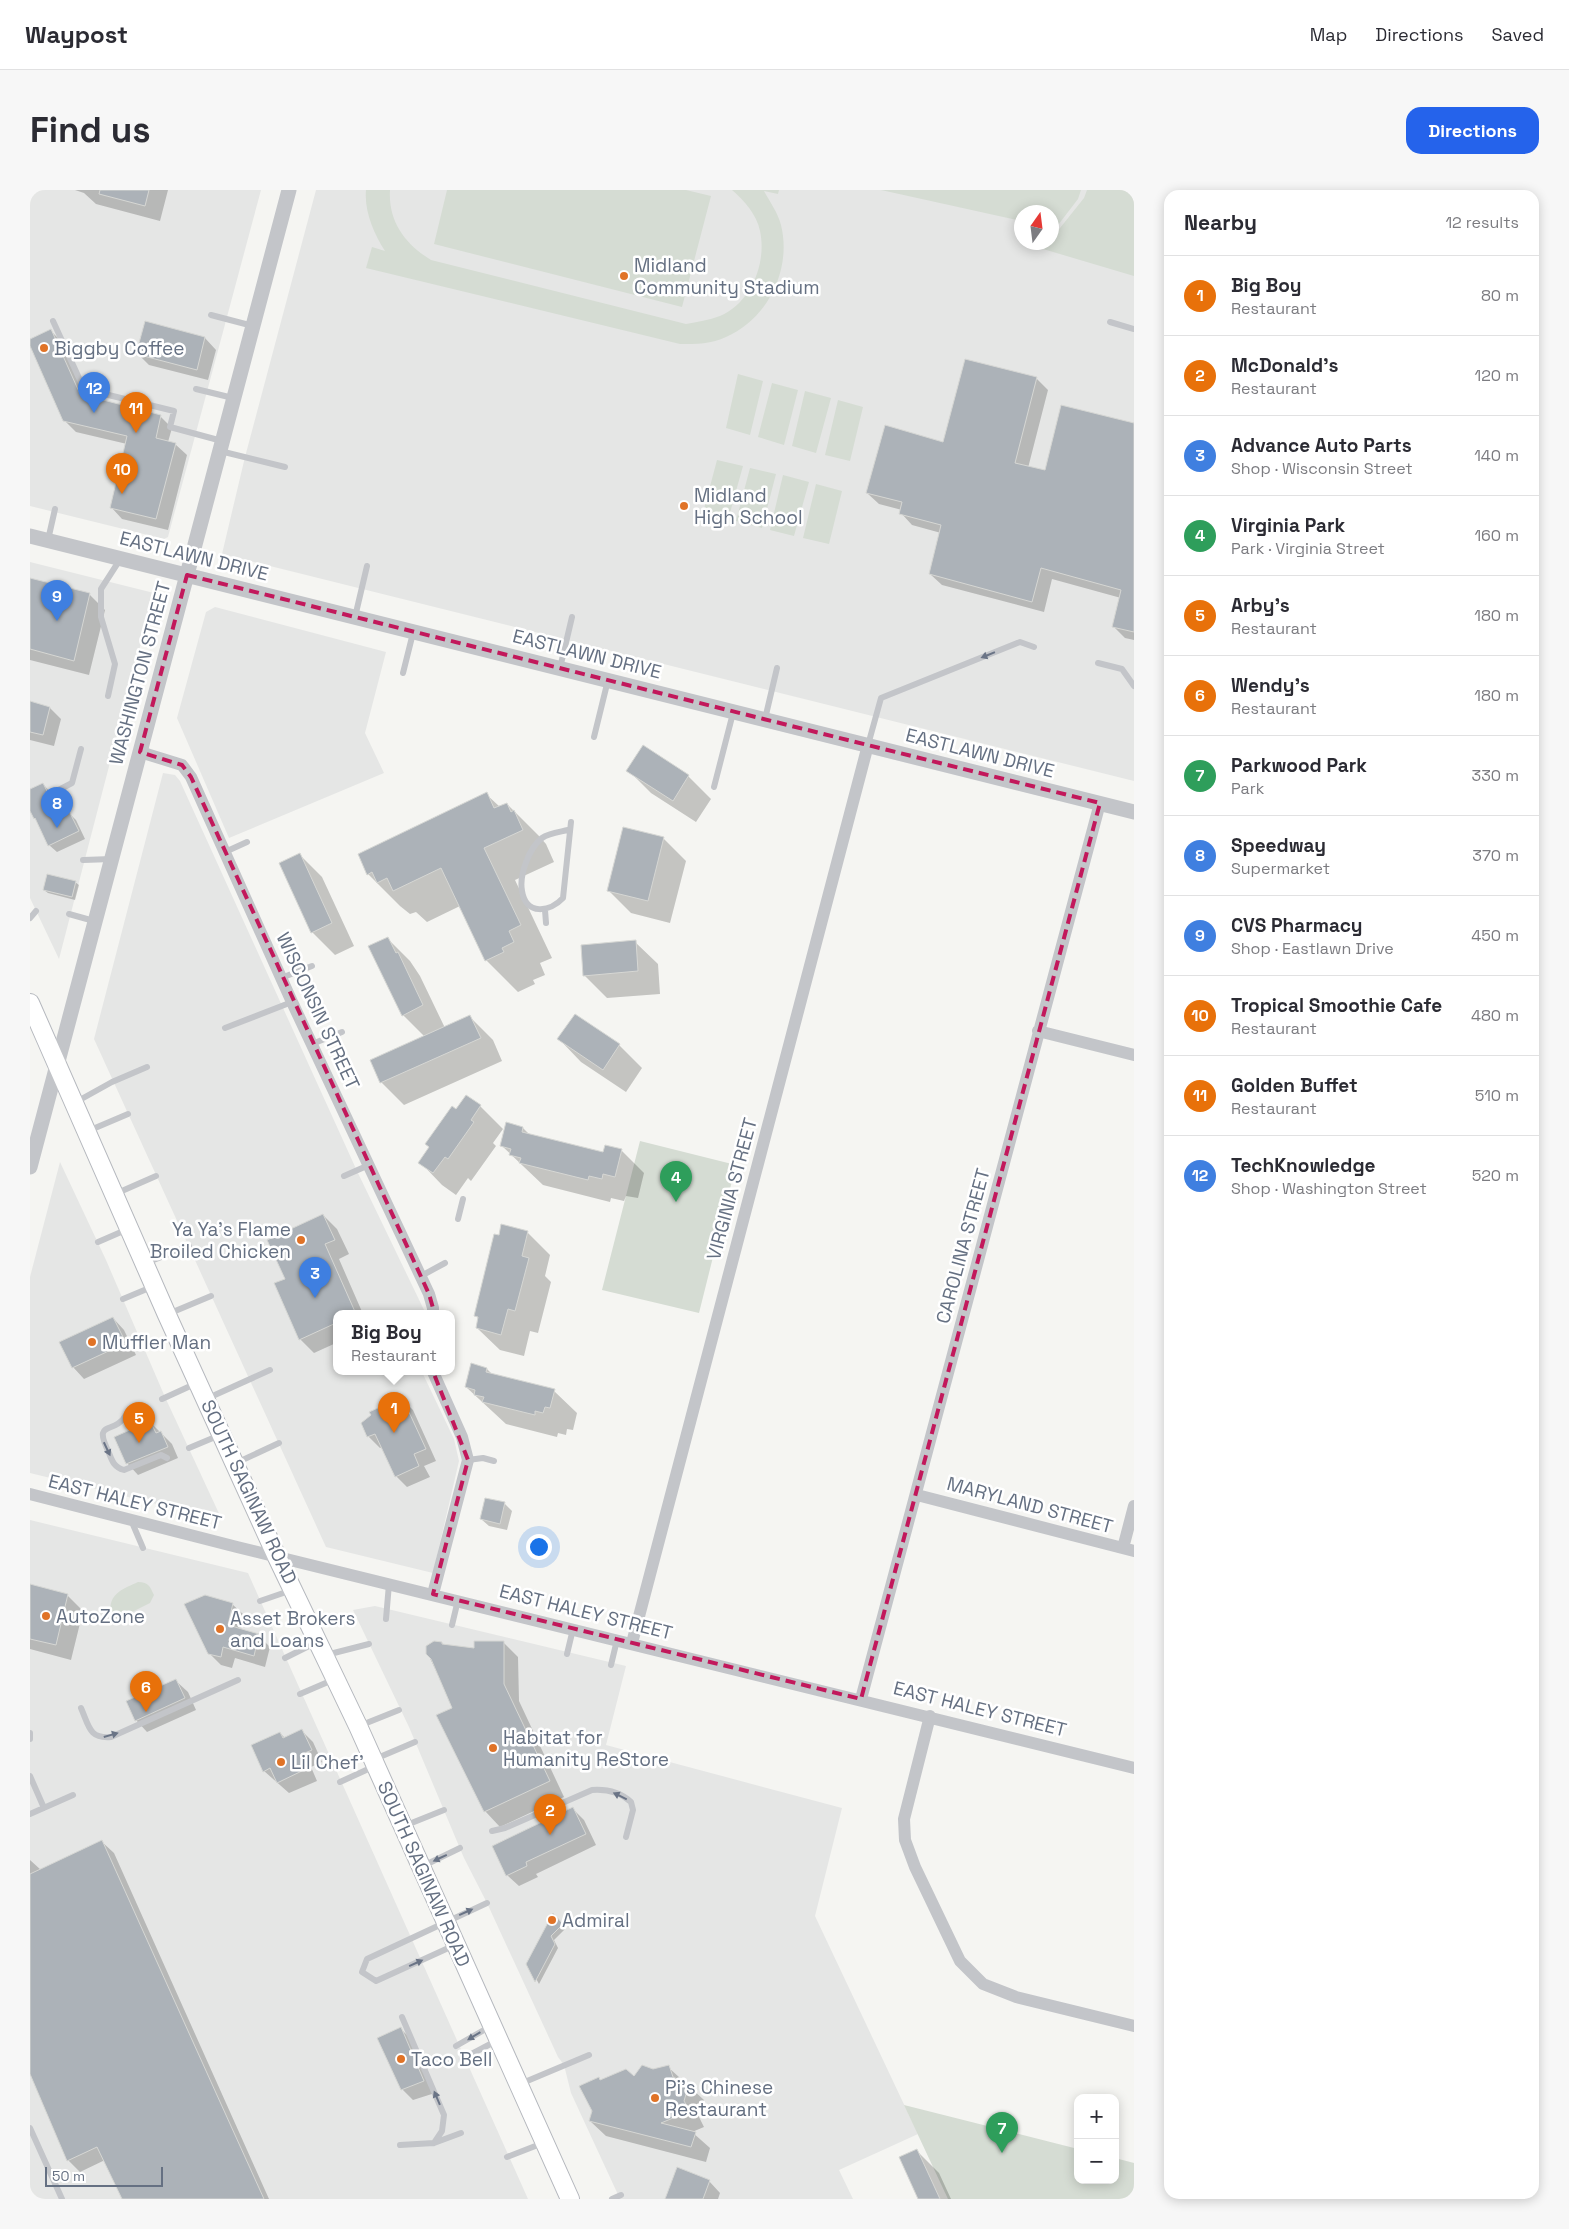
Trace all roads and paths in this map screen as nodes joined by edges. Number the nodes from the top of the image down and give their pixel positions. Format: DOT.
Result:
graph roads {
  1 [pos="289,190"];
  2 [pos="212,315"];
  3 [pos="53,321"];
  4 [pos="1110,322"];
  5 [pos="253,326"];
  6 [pos="1134,329"];
  7 [pos="196,389"];
  8 [pos="234,398"];
  9 [pos="222,446"];
  10 [pos="285,467"];
  11 [pos="55,509"];
  12 [pos="30,536"];
  13 [pos="48,540"];
  14 [pos="121,558"];
  15 [pos="367,566"];
  16 [pos="187,575"];
  17 [pos="355,617"];
  18 [pos="572,617"];
  19 [pos="413,632"];
  20 [pos="1034,647"];
  21 [pos="1098,663"];
  22 [pos="560,668"];
  23 [pos="777,668"];
  24 [pos="403,674"];
  25 [pos="608,680"];
  26 [pos="1134,686"];
  27 [pos="108,696"];
  28 [pos="733,712"];
  29 [pos="765,720"];
  30 [pos="594,737"];
  31 [pos="868,745"];
  32 [pos="82,749"];
  33 [pos="140,752"];
  34 [pos="714,787"];
  35 [pos="49,795"];
  36 [pos="1100,804"];
  37 [pos="1134,812"];
  38 [pos="571,822"];
  39 [pos="568,830"];
  40 [pos="246,842"];
  41 [pos="225,852"];
  42 [pos="112,859"];
  43 [pos="83,860"];
  44 [pos="545,910"];
  45 [pos="36,911"];
  46 [pos="69,914"];
  47 [pos="30,918"];
  48 [pos="96,921"];
  49 [pos="546,923"];
  50 [pos="312,966"];
  51 [pos="281,978"];
  52 [pos="292,1002"];
  53 [pos="30,1003"];
  54 [pos="226,1028"];
  55 [pos="1038,1031"];
  56 [pos="342,1032"];
  57 [pos="312,1044"];
  58 [pos="1134,1055"];
  59 [pos="58,1063"];
  60 [pos="147,1067"];
  61 [pos="75,1103"];
  62 [pos="128,1114"];
  63 [pos="87,1132"];
  64 [pos="369,1165"];
  65 [pos="30,1167"];
  66 [pos="156,1176"];
  67 [pos="344,1176"];
  68 [pos="114,1195"];
  69 [pos="463,1199"];
  70 [pos="458,1219"];
  71 [pos="129,1228"];
  72 [pos="98,1242"];
  73 [pos="189,1246"];
  74 [pos="445,1263"];
  75 [pos="145,1264"];
  76 [pos="421,1276"];
  77 [pos="154,1286"];
  78 [pos="211,1296"];
  79 [pos="122,1299"];
  80 [pos="433,1310"];
  81 [pos="167,1315"];
  82 [pos="270,1370"];
  83 [pos="434,1375"];
  84 [pos="198,1382"];
  85 [pos="162,1399"];
  86 [pos="206,1399"];
  87 [pos="126,1415"];
  88 [pos="222,1434"];
  89 [pos="279,1443"];
  90 [pos="189,1448"];
  91 [pos="167,1458"];
  92 [pos="468,1460"];
  93 [pos="494,1461"];
  94 [pos="236,1463"];
  95 [pos="30,1494"];
  96 [pos="917,1495"];
  97 [pos="1134,1506"];
  98 [pos="130,1520"];
  99 [pos="143,1548"];
  100 [pos="1128,1550"];
  101 [pos="277,1557"];
  102 [pos="390,1584"];
  103 [pos="293,1589"];
  104 [pos="433,1594"];
  105 [pos="260,1600"];
  106 [pos="458,1600"];
  107 [pos="386,1619"];
  108 [pos="452,1625"];
  109 [pos="572,1629"];
  110 [pos="617,1640"];
  111 [pos="632,1643"];
  112 [pos="369,1644"];
  113 [pos="322,1648"];
  114 [pos="567,1654"];
  115 [pos="285,1658"];
  116 [pos="611,1665"];
  117 [pos="336,1678"];
  118 [pos="238,1680"];
  119 [pos="300,1694"];
  120 [pos="861,1699"];
  121 [pos="81,1708"];
  122 [pos="399,1710"];
  123 [pos="930,1716"];
  124 [pos="358,1726"];
  125 [pos="30,1733"];
  126 [pos="30,1739"];
  127 [pos="415,1742"];
  128 [pos="374,1763"];
  129 [pos="1134,1768"];
  130 [pos="30,1776"];
  131 [pos="340,1782"];
  132 [pos="73,1795"];
  133 [pos="44,1808"];
  134 [pos="444,1810"];
  135 [pos="30,1814"];
  136 [pos="403,1826"];
  137 [pos="492,1831"];
  138 [pos="626,1837"];
  139 [pos="460,1848"];
  140 [pos="421,1867"];
  141 [pos="488,1903"];
  142 [pos="445,1921"];
  143 [pos="456,1944"];
  144 [pos="402,2017"];
  145 [pos="1134,2026"];
  146 [pos="495,2032"];
  147 [pos="456,2046"];
  148 [pos="589,2055"];
  149 [pos="462,2059"];
  150 [pos="519,2084"];
  151 [pos="30,2128"];
  152 [pos="460,2133"];
  153 [pos="545,2142"];
  154 [pos="434,2143"];
  155 [pos="400,2145"];
  156 [pos="507,2157"];
  157 [pos="621,2195"];
  158 [pos="62,2199"];
  159 [pos="570,2199"];
  160 [pos="612,2199"];
  1 -- 5 [label="street, WASHINGTON STREET"];
  2 -- 5 [label="lane"];
  3 -- 9 [label="lane"];
  4 -- 6 [label="lane"];
  5 -- 8 [label="street, WASHINGTON STREET"];
  7 -- 8 [label="lane"];
  8 -- 9 [label="street, WASHINGTON STREET"];
  9 -- 10 [label="lane"];
  9 -- 16 [label="street, WASHINGTON STREET"];
  11 -- 13 [label="lane"];
  12 -- 13 [label="street, EASTLAWN DRIVE"];
  13 -- 14 [label="street, EASTLAWN DRIVE"];
  14 -- 16 [label="street, EASTLAWN DRIVE"];
  14 -- 27 [label="lane"];
  15 -- 17 [label="lane"];
  16 -- 17 [label="street, EASTLAWN DRIVE"];
  16 -- 33 [label="street, WASHINGTON STREET"];
  17 -- 19 [label="street, EASTLAWN DRIVE"];
  18 -- 22 [label="lane"];
  19 -- 22 [label="street, EASTLAWN DRIVE"];
  19 -- 24 [label="lane"];
  20 -- 31 [label="lane, one-way"];
  21 -- 26 [label="lane"];
  22 -- 25 [label="street, EASTLAWN DRIVE"];
  23 -- 29 [label="lane"];
  25 -- 28 [label="street, EASTLAWN DRIVE"];
  25 -- 30 [label="lane"];
  28 -- 29 [label="street, EASTLAWN DRIVE"];
  28 -- 34 [label="lane"];
  29 -- 31 [label="street, EASTLAWN DRIVE"];
  31 -- 36 [label="street, EASTLAWN DRIVE"];
  31 -- 111 [label="street, VIRGINIA STREET"];
  32 -- 35 [label="lane"];
  33 -- 41 [label="street, WISCONSIN STREET"];
  33 -- 42 [label="street, WASHINGTON STREET"];
  36 -- 37 [label="street, EASTLAWN DRIVE"];
  36 -- 55 [label="street, CAROLINA STREET"];
  38 -- 39 [label="lane"];
  39 -- 44 [label="lane"];
  39 -- 44 [label="lane"];
  40 -- 41 [label="lane"];
  41 -- 51 [label="street, WISCONSIN STREET"];
  42 -- 43 [label="lane"];
  42 -- 48 [label="street, WASHINGTON STREET"];
  44 -- 49 [label="lane"];
  45 -- 47 [label="lane"];
  46 -- 48 [label="lane"];
  48 -- 59 [label="street, WASHINGTON STREET"];
  50 -- 51 [label="lane"];
  51 -- 52 [label="street, WISCONSIN STREET"];
  52 -- 54 [label="lane"];
  52 -- 57 [label="street, WISCONSIN STREET"];
  53 -- 59 [label="main road, SOUTH SAGINAW ROAD"];
  55 -- 58 [label="street"];
  55 -- 96 [label="street, CAROLINA STREET"];
  56 -- 57 [label="lane"];
  57 -- 64 [label="street, WISCONSIN STREET"];
  59 -- 61 [label="main road, SOUTH SAGINAW ROAD"];
  59 -- 65 [label="street, WASHINGTON STREET"];
  60 -- 61 [label="lane"];
  61 -- 63 [label="main road, SOUTH SAGINAW ROAD"];
  62 -- 63 [label="lane"];
  63 -- 68 [label="main road, SOUTH SAGINAW ROAD"];
  64 -- 67 [label="lane"];
  64 -- 76 [label="street, WISCONSIN STREET"];
  66 -- 68 [label="lane"];
  68 -- 71 [label="main road, SOUTH SAGINAW ROAD"];
  69 -- 70 [label="lane"];
  71 -- 72 [label="lane"];
  71 -- 75 [label="main road, SOUTH SAGINAW ROAD"];
  73 -- 75 [label="lane"];
  74 -- 76 [label="lane"];
  75 -- 77 [label="main road, SOUTH SAGINAW ROAD"];
  76 -- 80 [label="street, WISCONSIN STREET"];
  77 -- 79 [label="lane"];
  77 -- 81 [label="main road, SOUTH SAGINAW ROAD"];
  78 -- 81 [label="lane"];
  81 -- 84 [label="main road, SOUTH SAGINAW ROAD"];
  82 -- 86 [label="lane"];
  83 -- 92 [label="street"];
  84 -- 85 [label="lane"];
  84 -- 86 [label="main road, SOUTH SAGINAW ROAD"];
  86 -- 88 [label="main road, SOUTH SAGINAW ROAD"];
  87 -- 91 [label="lane, one-way"];
  88 -- 90 [label="lane"];
  88 -- 94 [label="main road, SOUTH SAGINAW ROAD"];
  89 -- 94 [label="lane"];
  92 -- 93 [label="lane"];
  92 -- 104 [label="street"];
  94 -- 101 [label="main road, SOUTH SAGINAW ROAD"];
  95 -- 98 [label="street, EAST HALEY STREET"];
  96 -- 100 [label="street, MARYLAND STREET"];
  96 -- 120 [label="street, CAROLINA STREET"];
  97 -- 100 [label="street"];
  98 -- 99 [label="lane"];
  98 -- 101 [label="street, EAST HALEY STREET"];
  101 -- 102 [label="street, EAST HALEY STREET"];
  101 -- 103 [label="main road, SOUTH SAGINAW ROAD"];
  102 -- 104 [label="street, EAST HALEY STREET"];
  102 -- 107 [label="lane"];
  103 -- 105 [label="lane"];
  103 -- 113 [label="main road, SOUTH SAGINAW ROAD"];
  104 -- 106 [label="street, EAST HALEY STREET"];
  106 -- 108 [label="lane"];
  106 -- 109 [label="street, EAST HALEY STREET"];
  109 -- 110 [label="street, EAST HALEY STREET"];
  109 -- 114 [label="lane"];
  110 -- 111 [label="street, EAST HALEY STREET"];
  110 -- 116 [label="lane"];
  111 -- 120 [label="street, EAST HALEY STREET"];
  112 -- 113 [label="lane"];
  113 -- 115 [label="lane"];
  113 -- 117 [label="main road, SOUTH SAGINAW ROAD"];
  117 -- 119 [label="lane"];
  117 -- 124 [label="main road, SOUTH SAGINAW ROAD"];
  121 -- 118 [label="lane, one-way"];
  120 -- 123 [label="street, EAST HALEY STREET"];
  122 -- 124 [label="lane"];
  123 -- 129 [label="street, EAST HALEY STREET"];
  123 -- 145 [label="street"];
  124 -- 128 [label="main road, SOUTH SAGINAW ROAD"];
  125 -- 126 [label="lane"];
  127 -- 128 [label="lane"];
  128 -- 131 [label="lane"];
  128 -- 136 [label="main road, SOUTH SAGINAW ROAD"];
  130 -- 133 [label="lane"];
  132 -- 133 [label="lane"];
  133 -- 135 [label="lane"];
  134 -- 136 [label="lane"];
  136 -- 140 [label="main road, SOUTH SAGINAW ROAD"];
  138 -- 137 [label="lane, one-way"];
  139 -- 140 [label="lane, one-way"];
  140 -- 142 [label="main road, SOUTH SAGINAW ROAD"];
  142 -- 141 [label="lane, one-way"];
  142 -- 143 [label="main road, SOUTH SAGINAW ROAD"];
  142 -- 143 [label="lane, one-way"];
  143 -- 146 [label="main road, SOUTH SAGINAW ROAD"];
  154 -- 144 [label="lane, one-way"];
  146 -- 147 [label="lane, one-way"];
  146 -- 149 [label="lane"];
  146 -- 150 [label="main road, SOUTH SAGINAW ROAD"];
  148 -- 150 [label="lane"];
  150 -- 153 [label="main road, SOUTH SAGINAW ROAD"];
  151 -- 158 [label="lane"];
  152 -- 154 [label="lane"];
  153 -- 156 [label="lane"];
  153 -- 159 [label="main road, SOUTH SAGINAW ROAD"];
  154 -- 155 [label="lane"];
  157 -- 160 [label="lane"];
}
